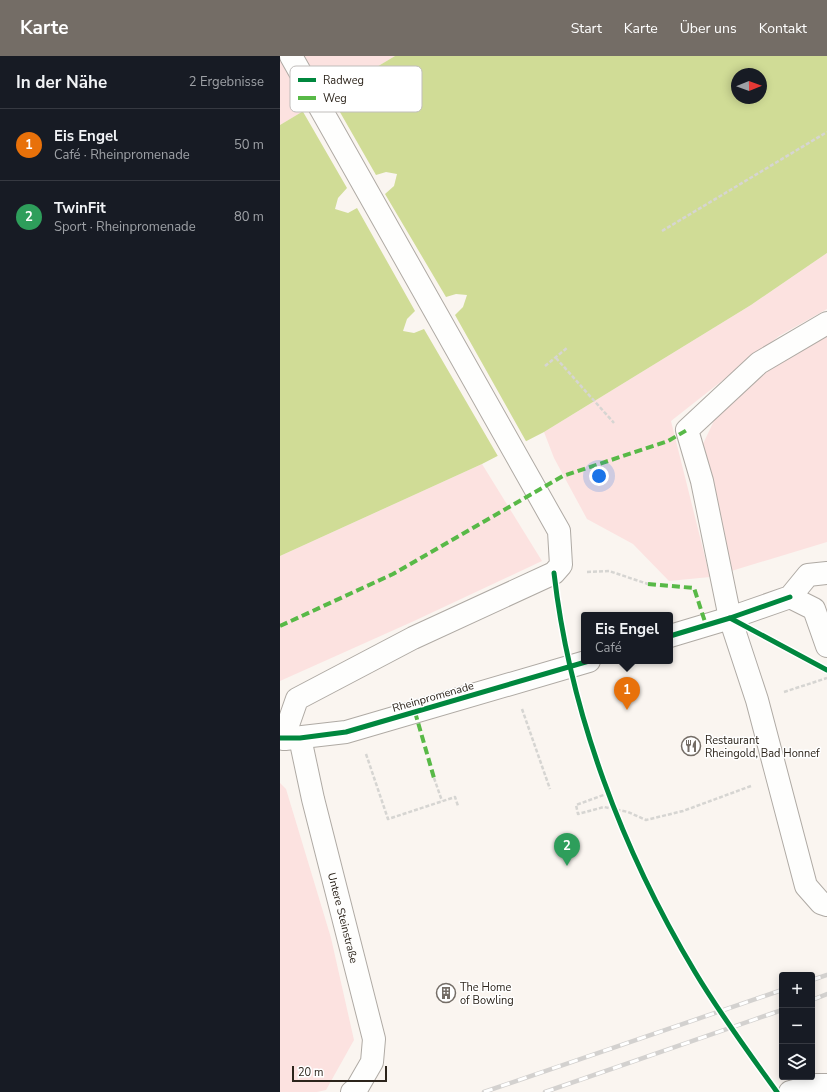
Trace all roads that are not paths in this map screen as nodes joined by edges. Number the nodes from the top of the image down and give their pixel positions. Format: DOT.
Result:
graph roads {
  1 [pos="290,56"];
  2 [pos="296,66"];
  3 [pos="322,112"];
  4 [pos="827,323"];
  5 [pos="827,573"];
  6 [pos="790,597"];
  7 [pos="730,618"];
  8 [pos="673,635"];
  9 [pos="827,646"];
  10 [pos="581,663"];
  11 [pos="288,738"];
  12 [pos="827,905"];
  13 [pos="827,1085"];
  14 [pos="352,1092"];
  15 [pos="790,1092"];
  1 -- 2 [label="main road"];
  3 -- 11 [label="main road"];
  4 -- 7 [label="main road"];
  5 -- 6 [label="main road"];
  6 -- 7 [label="main road"];
  6 -- 9 [label="main road"];
  7 -- 8 [label="main road"];
  7 -- 12 [label="main road"];
  10 -- 11 [label="main road, Rheinpromenade"];
  11 -- 14 [label="main road, Untere Steinstraße"];
  13 -- 15 [label="main road"];
}
